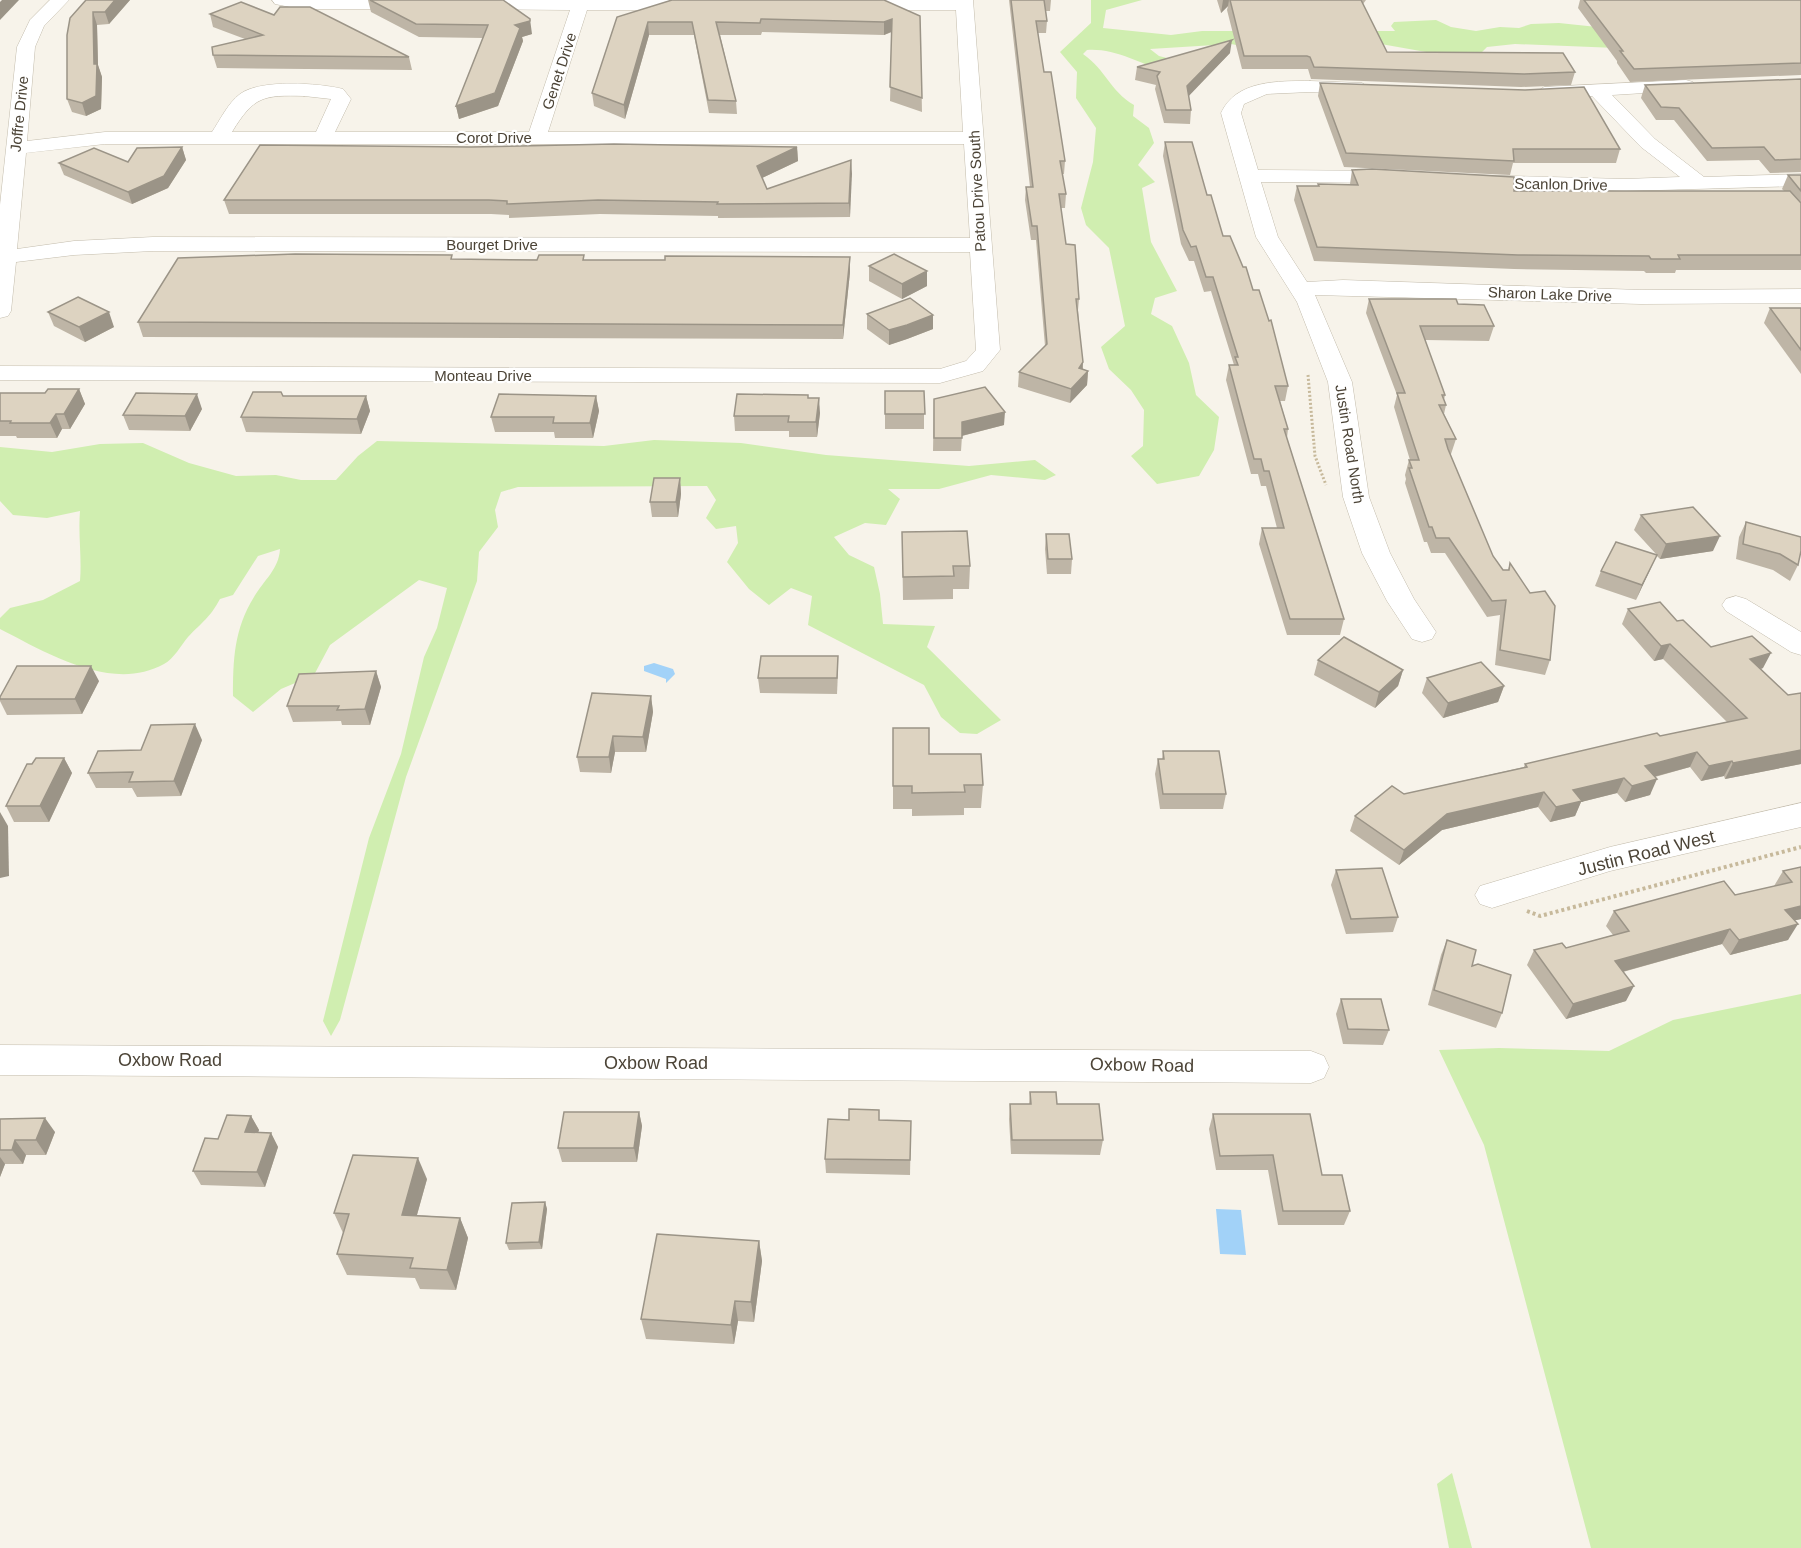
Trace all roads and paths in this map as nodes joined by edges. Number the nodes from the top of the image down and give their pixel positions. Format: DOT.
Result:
graph roads {
  1 [pos="60,0"];
  2 [pos="281,0"];
  3 [pos="964,2"];
  4 [pos="429,4"];
  5 [pos="452,4"];
  6 [pos="580,5"];
  7 [pos="712,5"];
  8 [pos="832,5"];
  9 [pos="1709,85"];
  10 [pos="1386,90"];
  11 [pos="1596,90"];
  12 [pos="1521,95"];
  13 [pos="219,137"];
  14 [pos="323,137"];
  15 [pos="537,137"];
  16 [pos="974,138"];
  17 [pos="16,148"];
  18 [pos="1249,176"];
  19 [pos="1411,178"];
  20 [pos="1455,180"];
  21 [pos="1801,180"];
  22 [pos="1701,184"];
  23 [pos="980,245"];
  24 [pos="6,257"];
  25 [pos="1299,289"];
  26 [pos="1801,296"];
  27 [pos="0,312"];
  28 [pos="966,371"];
  29 [pos="0,373"];
  30 [pos="1308,373"];
  31 [pos="1329,490"];
  32 [pos="1736,604"];
  33 [pos="1422,632"];
  34 [pos="1801,645"];
  35 [pos="1801,814"];
  36 [pos="1801,846"];
  37 [pos="1500,893"];
  38 [pos="0,1060"];
  39 [pos="1311,1067"];
  1 -- 17 [label="street, Joffre Drive"];
  2 -- 4 [label="street"];
  3 -- 8 [label="street"];
  3 -- 16 [label="street, Patou Drive South"];
  5 -- 6 [label="street"];
  6 -- 7 [label="street"];
  6 -- 15 [label="street, Genet Drive"];
  9 -- 11 [label="street"];
  10 -- 18 [label="street, Justin Road North"];
  11 -- 12 [label="street"];
  11 -- 22 [label="street"];
  13 -- 14 [label="street, Corot Drive"];
  13 -- 14 [label="street"];
  13 -- 17 [label="street, Corot Drive"];
  14 -- 15 [label="street, Corot Drive"];
  15 -- 16 [label="street, Corot Drive"];
  16 -- 23 [label="street, Patou Drive South"];
  17 -- 24 [label="street, Joffre Drive"];
  18 -- 19 [label="street"];
  18 -- 25 [label="street, Justin Road North"];
  20 -- 22 [label="street, Scanlon Drive"];
  21 -- 22 [label="street, Scanlon Drive"];
  23 -- 24 [label="street, Bourget Drive"];
  23 -- 28 [label="street, Patou Drive South"];
  24 -- 27 [label="street, Joffre Drive"];
  25 -- 26 [label="street, Sharon Lake Drive"];
  25 -- 33 [label="street, Justin Road North"];
  28 -- 29 [label="street, Monteau Drive"];
  30 -- 31 [label="path"];
  32 -- 34 [label="street"];
  35 -- 37 [label="street, Justin Road West"];
  36 -- 37 [label="path"];
  38 -- 39 [label="street, Oxbow Road"];
}
